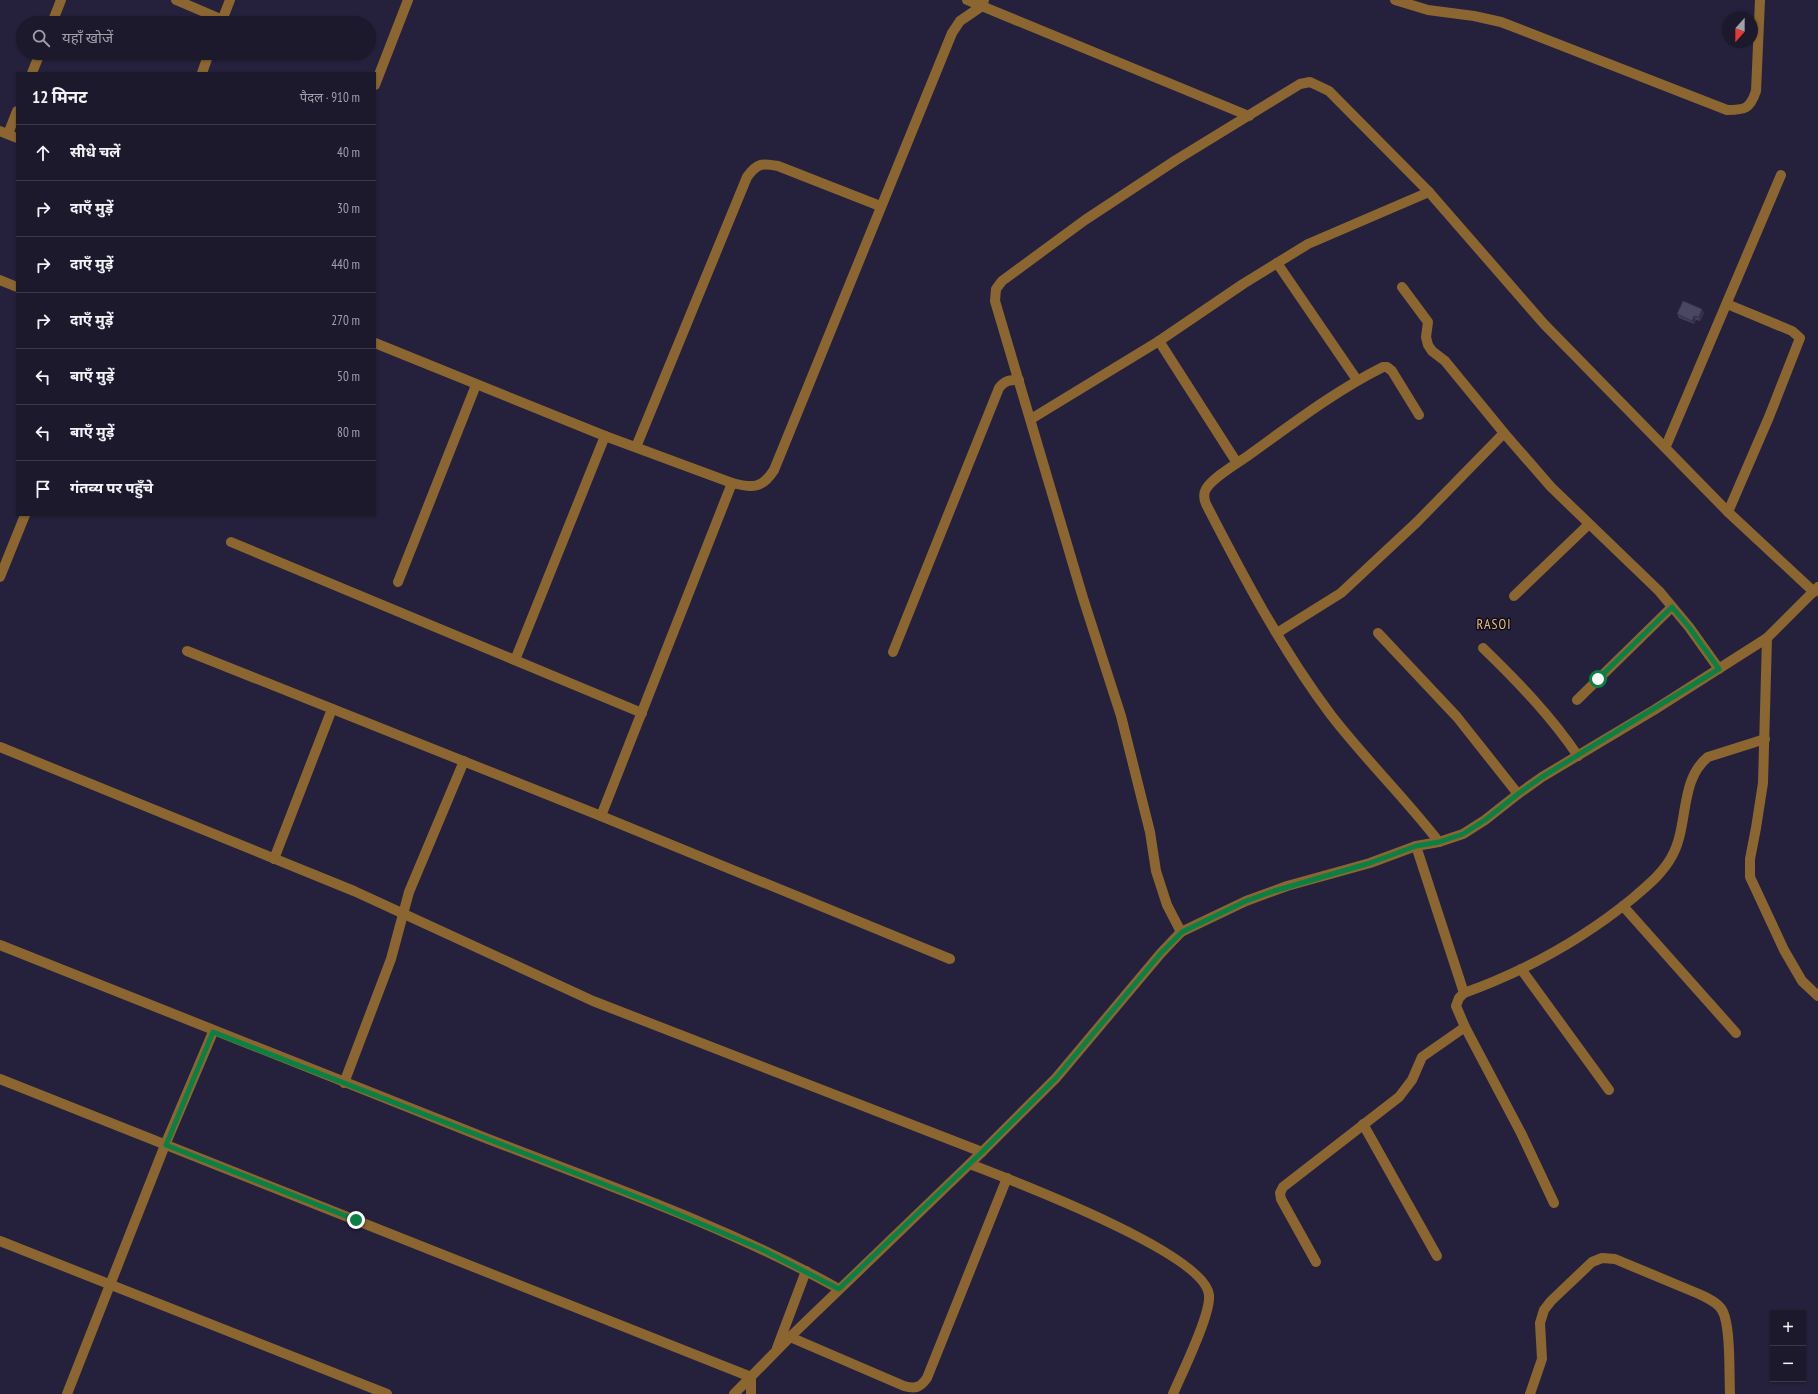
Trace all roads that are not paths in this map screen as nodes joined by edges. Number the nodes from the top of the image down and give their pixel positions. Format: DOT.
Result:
graph roads {
  1 [pos="61,0"];
  2 [pos="176,0"];
  3 [pos="230,0"];
  4 [pos="408,0"];
  5 [pos="967,0"];
  6 [pos="1395,0"];
  7 [pos="1760,0"];
  8 [pos="983,3"];
  9 [pos="55,16"];
  10 [pos="211,16"];
  11 [pos="224,16"];
  12 [pos="37,60"];
  13 [pos="207,60"];
  14 [pos="32,72"];
  15 [pos="202,72"];
  16 [pos="376,83"];
  17 [pos="16,114"];
  18 [pos="1249,116"];
  19 [pos="8,134"];
  20 [pos="1781,174"];
  21 [pos="1429,192"];
  22 [pos="880,206"];
  23 [pos="1277,263"];
  24 [pos="0,280"];
  25 [pos="16,287"];
  26 [pos="1402,287"];
  27 [pos="1727,304"];
  28 [pos="1159,341"];
  29 [pos="376,343"];
  30 [pos="1019,380"];
  31 [pos="1357,380"];
  32 [pos="476,385"];
  33 [pos="1419,415"];
  34 [pos="1031,419"];
  35 [pos="1504,433"];
  36 [pos="605,436"];
  37 [pos="1666,446"];
  38 [pos="636,448"];
  39 [pos="1237,463"];
  40 [pos="732,483"];
  41 [pos="1728,512"];
  42 [pos="25,516"];
  43 [pos="1588,524"];
  44 [pos="231,542"];
  45 [pos="0,576"];
  46 [pos="398,582"];
  47 [pos="1816,590"];
  48 [pos="1514,596"];
  49 [pos="1672,607"];
  50 [pos="1277,633"];
  51 [pos="1378,633"];
  52 [pos="1767,638"];
  53 [pos="1483,648"];
  54 [pos="187,651"];
  55 [pos="893,652"];
  56 [pos="515,660"];
  57 [pos="1719,669"];
  58 [pos="1577,700"];
  59 [pos="332,709"];
  60 [pos="642,713"];
  61 [pos="1765,739"];
  62 [pos="0,747"];
  63 [pos="1578,756"];
  64 [pos="464,761"];
  65 [pos="1518,794"];
  66 [pos="601,816"];
  67 [pos="1439,842"];
  68 [pos="1416,846"];
  69 [pos="274,859"];
  70 [pos="1623,906"];
  71 [pos="404,913"];
  72 [pos="1182,932"];
  73 [pos="0,945"];
  74 [pos="950,959"];
  75 [pos="1521,969"];
  76 [pos="1464,993"];
  77 [pos="1818,996"];
  78 [pos="1465,1027"];
  79 [pos="213,1032"];
  80 [pos="1736,1033"];
  81 [pos="0,1078"];
  82 [pos="344,1083"];
  83 [pos="1610,1090"];
  84 [pos="1363,1124"];
  85 [pos="166,1145"];
  86 [pos="982,1152"];
  87 [pos="970,1164"];
  88 [pos="1007,1178"];
  89 [pos="1554,1203"];
  90 [pos="0,1241"];
  91 [pos="1437,1256"];
  92 [pos="1316,1262"];
  93 [pos="806,1271"];
  94 [pos="111,1285"];
  95 [pos="839,1289"];
  96 [pos="790,1337"];
  97 [pos="776,1351"];
  98 [pos="751,1377"];
  99 [pos="67,1394"];
  100 [pos="386,1394"];
  101 [pos="734,1394"];
  102 [pos="751,1394"];
  103 [pos="1173,1394"];
  104 [pos="1530,1394"];
  105 [pos="1730,1394"];
  1 -- 9 [label="street"];
  2 -- 10 [label="street"];
  3 -- 11 [label="street"];
  4 -- 16 [label="street"];
  5 -- 8 [label="street"];
  6 -- 7 [label="street"];
  8 -- 18 [label="street"];
  8 -- 22 [label="street"];
  12 -- 14 [label="street"];
  13 -- 15 [label="street"];
  17 -- 19 [label="street"];
  18 -- 21 [label="street"];
  18 -- 30 [label="street"];
  20 -- 27 [label="street"];
  21 -- 23 [label="street"];
  21 -- 37 [label="street"];
  22 -- 38 [label="street"];
  22 -- 40 [label="street"];
  23 -- 28 [label="street"];
  23 -- 31 [label="street"];
  24 -- 25 [label="street"];
  26 -- 35 [label="street"];
  27 -- 37 [label="street"];
  27 -- 41 [label="street"];
  28 -- 34 [label="street"];
  28 -- 39 [label="street"];
  29 -- 32 [label="street"];
  30 -- 34 [label="street"];
  30 -- 55 [label="street"];
  31 -- 33 [label="street"];
  31 -- 39 [label="street"];
  32 -- 36 [label="street"];
  32 -- 46 [label="street"];
  34 -- 72 [label="street"];
  35 -- 43 [label="street"];
  35 -- 50 [label="street"];
  36 -- 38 [label="street"];
  36 -- 56 [label="street"];
  37 -- 41 [label="street"];
  38 -- 40 [label="street"];
  39 -- 50 [label="street"];
  40 -- 60 [label="street"];
  41 -- 47 [label="street"];
  42 -- 45 [label="street"];
  43 -- 48 [label="street"];
  43 -- 49 [label="street"];
  44 -- 56 [label="street"];
  47 -- 52 [label="street"];
  49 -- 57 [label="street"];
  49 -- 58 [label="street"];
  50 -- 67 [label="street"];
  51 -- 65 [label="street"];
  52 -- 57 [label="street"];
  52 -- 61 [label="street"];
  53 -- 63 [label="street"];
  54 -- 59 [label="street"];
  56 -- 60 [label="street"];
  57 -- 63 [label="street"];
  59 -- 64 [label="street"];
  59 -- 69 [label="street"];
  60 -- 66 [label="street"];
  61 -- 70 [label="street"];
  61 -- 77 [label="street"];
  62 -- 69 [label="street"];
  63 -- 65 [label="street"];
  64 -- 66 [label="street"];
  64 -- 71 [label="street"];
  65 -- 67 [label="street"];
  66 -- 74 [label="street"];
  67 -- 68 [label="street"];
  68 -- 72 [label="street"];
  68 -- 76 [label="street"];
  69 -- 71 [label="street"];
  70 -- 75 [label="street"];
  70 -- 80 [label="street"];
  71 -- 82 [label="street"];
  71 -- 86 [label="street"];
  72 -- 86 [label="street"];
  73 -- 79 [label="street"];
  75 -- 76 [label="street"];
  75 -- 83 [label="street"];
  76 -- 78 [label="street"];
  78 -- 84 [label="street"];
  78 -- 89 [label="street"];
  79 -- 82 [label="street"];
  79 -- 85 [label="street"];
  81 -- 85 [label="street"];
  82 -- 93 [label="street"];
  84 -- 91 [label="street"];
  84 -- 92 [label="street"];
  85 -- 94 [label="street"];
  85 -- 98 [label="street"];
  86 -- 87 [label="street"];
  87 -- 88 [label="street"];
  87 -- 95 [label="street"];
  88 -- 96 [label="street"];
  88 -- 103 [label="street"];
  90 -- 94 [label="street"];
  93 -- 95 [label="street"];
  93 -- 97 [label="street"];
  94 -- 99 [label="street"];
  94 -- 100 [label="street"];
  95 -- 96 [label="street"];
  96 -- 97 [label="street"];
  97 -- 98 [label="street"];
  98 -- 101 [label="street"];
  98 -- 102 [label="street"];
  104 -- 105 [label="street"];
}
